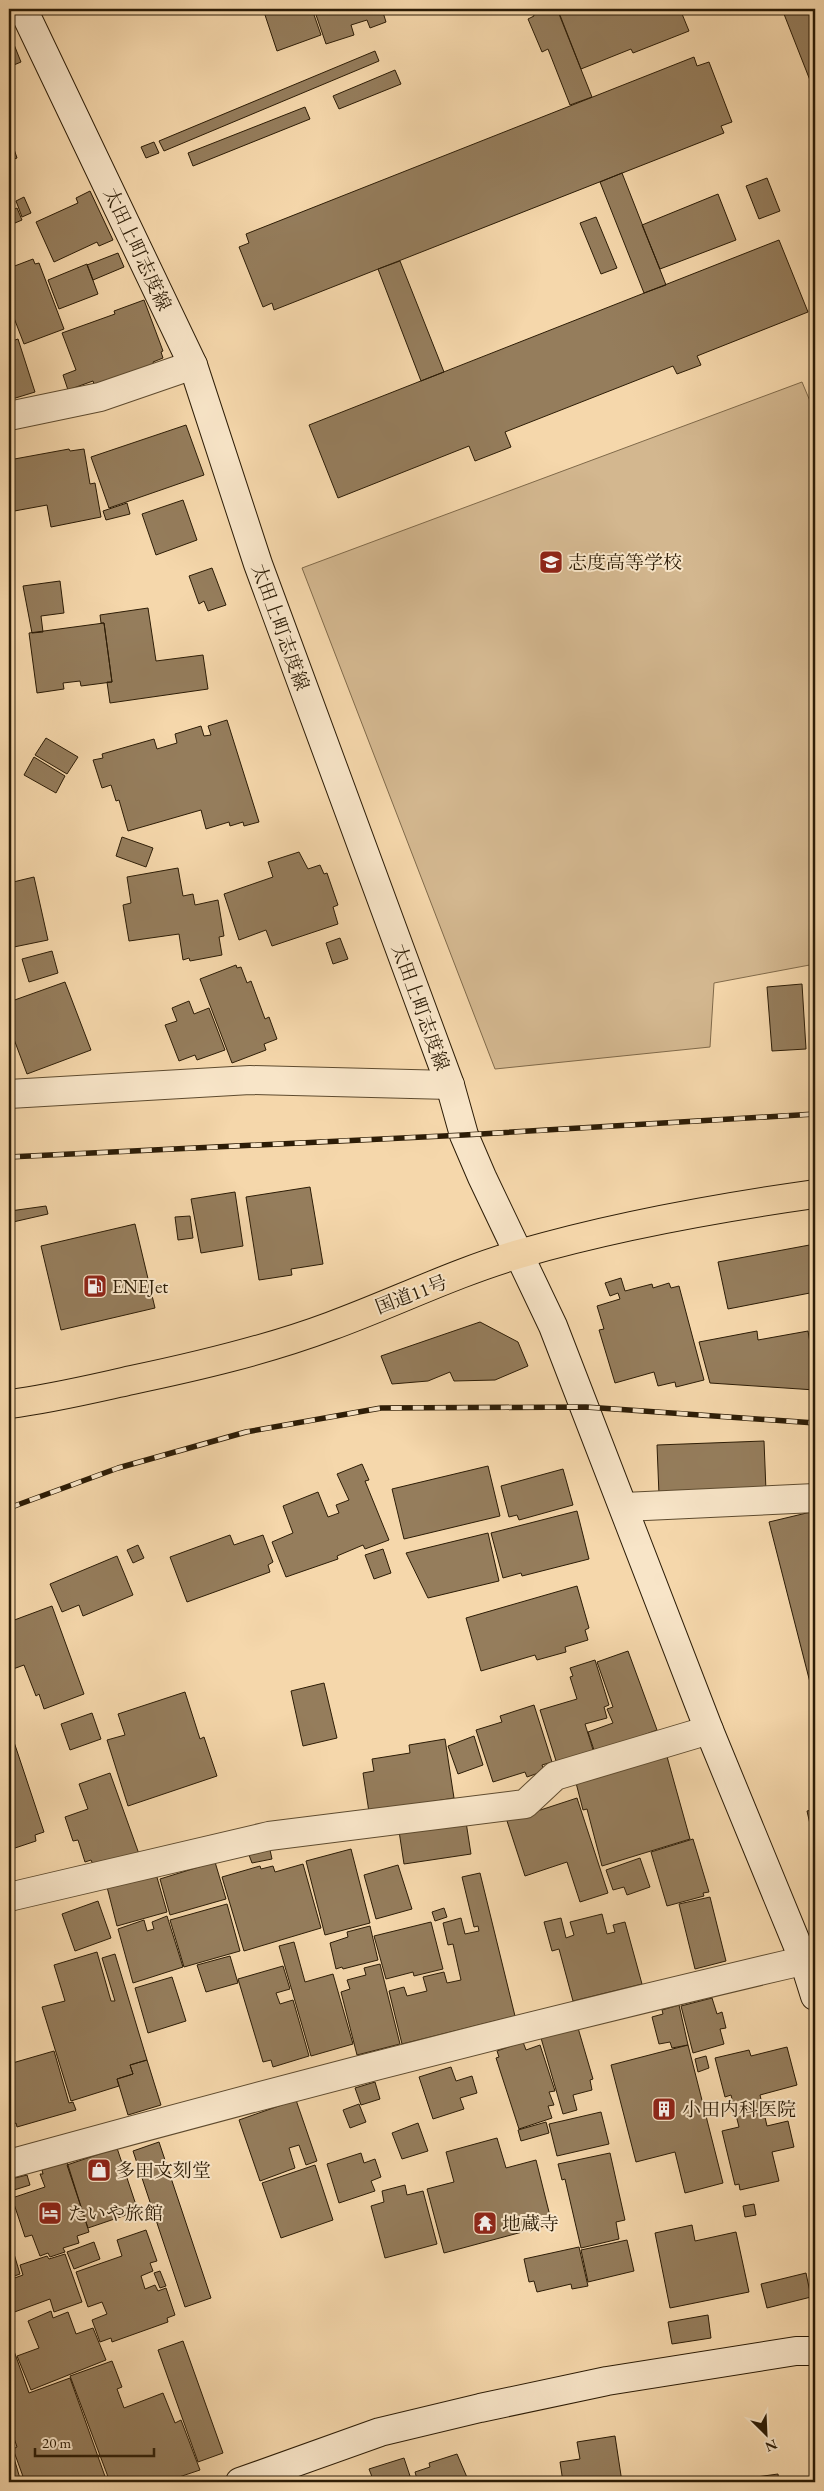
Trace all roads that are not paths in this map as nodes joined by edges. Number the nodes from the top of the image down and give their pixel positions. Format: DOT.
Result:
graph roads {
  1 [pos="23,9"];
  2 [pos="193,365"];
  3 [pos="9,416"];
  4 [pos="450,1085"];
  5 [pos="9,1094"];
  6 [pos="815,1194"];
  7 [pos="518,1254"];
  8 [pos="9,1404"];
  9 [pos="815,1498"];
  10 [pos="624,1507"];
  11 [pos="709,1730"];
  12 [pos="9,1896"];
  13 [pos="810,1960"];
  14 [pos="815,1996"];
  15 [pos="9,2164"];
  16 [pos="815,2351"];
  17 [pos="240,2482"];
  1 -- 2 [label="street, 太田上町志度線"];
  2 -- 3 [label="street"];
  2 -- 4 [label="street, 太田上町志度線"];
  4 -- 5 [label="street"];
  4 -- 7 [label="street, 太田上町志度線"];
  6 -- 7 [label="highway, 国道11号"];
  7 -- 8 [label="highway, 国道11号"];
  7 -- 10 [label="street, 太田上町志度線"];
  9 -- 10 [label="street"];
  10 -- 11 [label="street, 太田上町志度線"];
  11 -- 12 [label="street"];
  11 -- 13 [label="street, 太田上町志度線"];
  13 -- 14 [label="street, 太田上町志度線"];
  13 -- 15 [label="street"];
  16 -- 17 [label="street"];
}
